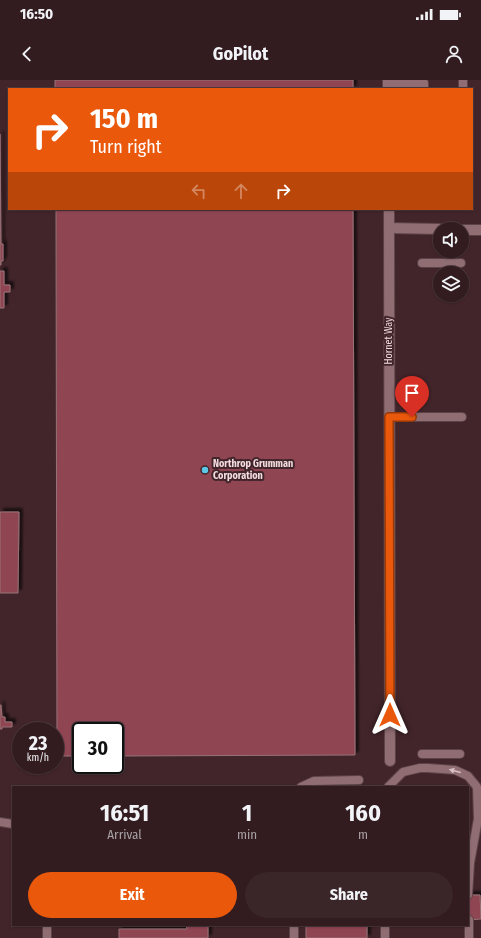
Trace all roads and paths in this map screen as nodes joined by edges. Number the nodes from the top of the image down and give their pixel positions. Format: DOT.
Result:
graph roads {
  1 [pos="388,84"];
  2 [pos="424,84"];
  3 [pos="389,210"];
  4 [pos="389,228"];
  5 [pos="433,229"];
  6 [pos="469,230"];
  7 [pos="481,230"];
  8 [pos="422,263"];
  9 [pos="461,263"];
  10 [pos="389,417"];
  11 [pos="462,418"];
  12 [pos="422,754"];
  13 [pos="460,754"];
  14 [pos="390,761"];
  15 [pos="359,780"];
  16 [pos="303,786"];
  17 [pos="389,786"];
  18 [pos="0,822"];
  19 [pos="12,824"];
  20 [pos="469,879"];
  21 [pos="469,920"];
  22 [pos="47,926"];
  23 [pos="294,926"];
  24 [pos="385,926"];
  25 [pos="48,938"];
  26 [pos="294,938"];
  27 [pos="385,938"];
  28 [pos="469,938"];
  1 -- 2 [label="lane"];
  3 -- 4 [label="street, Hornet Way"];
  4 -- 5 [label="street"];
  4 -- 10 [label="street, Hornet Way"];
  6 -- 7 [label="street"];
  8 -- 9 [label="lane"];
  10 -- 11 [label="lane"];
  10 -- 14 [label="street, Hornet Way"];
  12 -- 13 [label="lane"];
  15 -- 16 [label="lane"];
  20 -- 17 [label="lane, one-way"];
  18 -- 19 [label="lane"];
  21 -- 28 [label="lane"];
  22 -- 25 [label="lane"];
  23 -- 26 [label="lane"];
  24 -- 27 [label="lane"];
}
